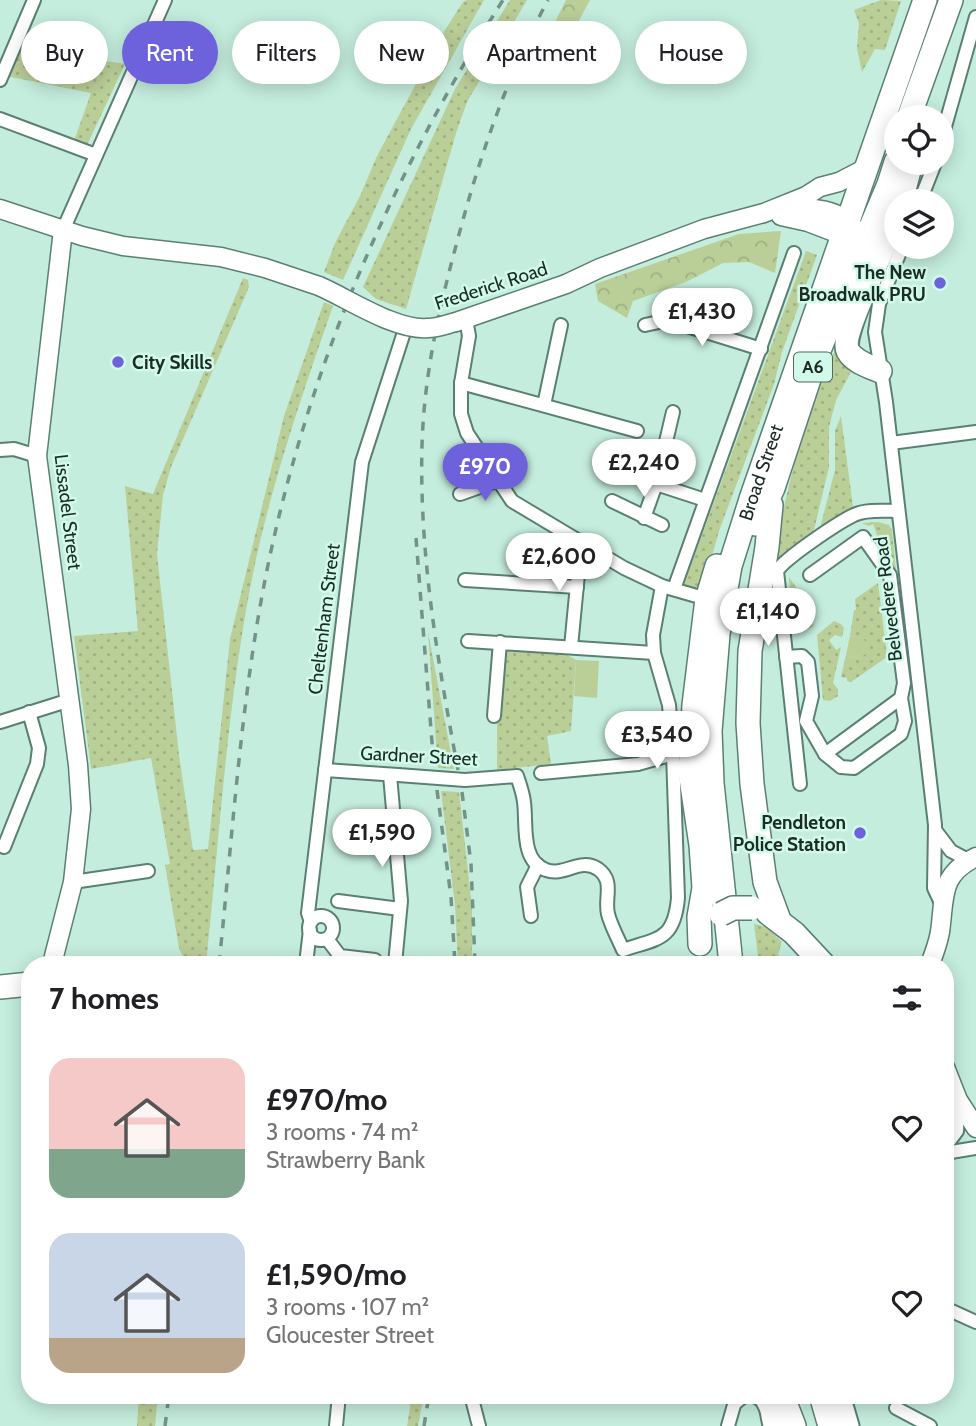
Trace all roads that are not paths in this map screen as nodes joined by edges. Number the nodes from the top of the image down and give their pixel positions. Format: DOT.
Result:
graph roads {
  1 [pos="34,0"];
  2 [pos="165,0"];
  3 [pos="925,0"];
  4 [pos="951,0"];
  5 [pos="976,17"];
  6 [pos="973,37"];
  7 [pos="0,80"];
  8 [pos="914,105"];
  9 [pos="952,105"];
  10 [pos="0,119"];
  11 [pos="96,155"];
  12 [pos="866,167"];
  13 [pos="892,175"];
  14 [pos="0,209"];
  15 [pos="764,213"];
  16 [pos="63,230"];
  17 [pos="857,232"];
  18 [pos="884,247"];
  19 [pos="794,253"];
  20 [pos="898,259"];
  21 [pos="873,273"];
  22 [pos="461,321"];
  23 [pos="561,325"];
  24 [pos="645,325"];
  25 [pos="404,333"];
  26 [pos="761,349"];
  27 [pos="817,355"];
  28 [pos="880,371"];
  29 [pos="461,383"];
  30 [pos="544,405"];
  31 [pos="673,412"];
  32 [pos="637,431"];
  33 [pos="976,432"];
  34 [pos="891,443"];
  35 [pos="0,450"];
  36 [pos="37,456"];
  37 [pos="499,480"];
  38 [pos="656,484"];
  39 [pos="762,492"];
  40 [pos="460,494"];
  41 [pos="705,500"];
  42 [pos="612,501"];
  43 [pos="898,511"];
  44 [pos="644,518"];
  45 [pos="662,525"];
  46 [pos="581,543"];
  47 [pos="810,575"];
  48 [pos="465,580"];
  49 [pos="577,587"];
  50 [pos="668,587"];
  51 [pos="708,599"];
  52 [pos="468,641"];
  53 [pos="500,642"];
  54 [pos="571,647"];
  55 [pos="654,653"];
  56 [pos="786,657"];
  57 [pos="901,698"];
  58 [pos="70,700"];
  59 [pos="29,712"];
  60 [pos="494,716"];
  61 [pos="0,722"];
  62 [pos="673,754"];
  63 [pos="825,754"];
  64 [pos="325,769"];
  65 [pos="541,774"];
  66 [pos="394,775"];
  67 [pos="800,784"];
  68 [pos="935,830"];
  69 [pos="4,847"];
  70 [pos="972,859"];
  71 [pos="538,865"];
  72 [pos="148,871"];
  73 [pos="73,882"];
  74 [pos="338,901"];
  75 [pos="942,906"];
  76 [pos="400,909"];
  77 [pos="530,916"];
  78 [pos="779,920"];
  79 [pos="310,926"];
  80 [pos="327,939"];
  81 [pos="696,954"];
  82 [pos="54,956"];
  83 [pos="307,956"];
  84 [pos="340,956"];
  85 [pos="396,956"];
  86 [pos="730,956"];
  87 [pos="746,956"];
  88 [pos="818,956"];
  89 [pos="936,956"];
  90 [pos="21,985"];
  91 [pos="0,987"];
  92 [pos="954,1090"];
  93 [pos="958,1100"];
  94 [pos="976,1128"];
  95 [pos="954,1135"];
  96 [pos="976,1148"];
  97 [pos="954,1152"];
  98 [pos="954,1312"];
  99 [pos="976,1322"];
  100 [pos="338,1404"];
  101 [pos="474,1404"];
  102 [pos="735,1404"];
  103 [pos="763,1404"];
  104 [pos="769,1404"];
  105 [pos="785,1404"];
  106 [pos="809,1404"];
  107 [pos="824,1404"];
  108 [pos="843,1404"];
  109 [pos="896,1408"];
  110 [pos="772,1423"];
  111 [pos="335,1426"];
  112 [pos="480,1426"];
  113 [pos="728,1426"];
  114 [pos="794,1426"];
  115 [pos="815,1426"];
  116 [pos="830,1426"];
  117 [pos="849,1426"];
  118 [pos="930,1426"];
  1 -- 7 [label="street"];
  2 -- 11 [label="street, Lissadel Street"];
  3 -- 12 [label="highway, Broad Street / A6"];
  4 -- 8 [label="highway"];
  5 -- 6 [label="street"];
  6 -- 9 [label="street"];
  10 -- 11 [label="street"];
  11 -- 16 [label="street, Lissadel Street"];
  12 -- 15 [label="main road, Frederick Road"];
  12 -- 17 [label="highway, Broad Street / A6"];
  13 -- 17 [label="highway, Broad Street / A6"];
  14 -- 16 [label="main road, Frederick Road"];
  15 -- 17 [label="main road"];
  15 -- 22 [label="main road, Frederick Road"];
  16 -- 25 [label="main road, Frederick Road, bridge"];
  16 -- 36 [label="main road, Lissadel Street"];
  17 -- 27 [label="highway, Broad Street / A6"];
  17 -- 39 [label="highway, Broad Street / A6"];
  18 -- 21 [label="highway"];
  19 -- 26 [label="street"];
  20 -- 28 [label="street, Belvedere Road"];
  21 -- 27 [label="highway"];
  21 -- 28 [label="highway"];
  22 -- 25 [label="main road, Frederick Road, bridge"];
  22 -- 29 [label="street"];
  23 -- 30 [label="street"];
  24 -- 26 [label="street"];
  25 -- 64 [label="street, Cheltenham Street"];
  26 -- 41 [label="street"];
  27 -- 39 [label="highway, Broad Street / A6"];
  28 -- 34 [label="street, Belvedere Road"];
  29 -- 30 [label="street"];
  29 -- 37 [label="street"];
  30 -- 32 [label="street"];
  31 -- 38 [label="street"];
  33 -- 34 [label="street"];
  34 -- 43 [label="street, Belvedere Road"];
  35 -- 36 [label="street"];
  36 -- 58 [label="main road, Lissadel Street"];
  37 -- 40 [label="street"];
  37 -- 46 [label="street"];
  38 -- 41 [label="street"];
  38 -- 44 [label="street"];
  39 -- 51 [label="highway"];
  39 -- 78 [label="highway"];
  39 -- 86 [label="highway, Broad Street / A6"];
  39 -- 87 [label="highway, Broad Street / A6"];
  41 -- 50 [label="street"];
  42 -- 44 [label="street"];
  43 -- 56 [label="street"];
  43 -- 68 [label="street, Belvedere Road"];
  44 -- 45 [label="street"];
  46 -- 49 [label="street"];
  46 -- 50 [label="street"];
  47 -- 57 [label="street"];
  48 -- 49 [label="street"];
  49 -- 54 [label="street"];
  50 -- 51 [label="street"];
  50 -- 55 [label="street"];
  51 -- 81 [label="highway"];
  52 -- 53 [label="street"];
  53 -- 54 [label="street"];
  53 -- 60 [label="street"];
  54 -- 55 [label="street"];
  55 -- 62 [label="street"];
  56 -- 63 [label="street"];
  56 -- 67 [label="street"];
  57 -- 63 [label="street"];
  57 -- 63 [label="street"];
  58 -- 59 [label="street"];
  58 -- 73 [label="main road, Lissadel Street"];
  59 -- 61 [label="street"];
  59 -- 69 [label="street"];
  62 -- 65 [label="street"];
  62 -- 71 [label="street"];
  64 -- 66 [label="street, Gardner Street"];
  64 -- 79 [label="street, Cheltenham Street"];
  66 -- 71 [label="street, Gardner Street, bridge"];
  66 -- 76 [label="street"];
  68 -- 70 [label="street"];
  68 -- 75 [label="street, Belvedere Road"];
  70 -- 75 [label="main road"];
  71 -- 77 [label="street"];
  72 -- 73 [label="street"];
  73 -- 82 [label="main road, Lissadel Street"];
  74 -- 76 [label="street"];
  75 -- 89 [label="main road, Belvedere Road"];
  76 -- 85 [label="street"];
  78 -- 81 [label="highway, bridge"];
  78 -- 88 [label="highway"];
  79 -- 80 [label="street"];
  79 -- 80 [label="street"];
  79 -- 83 [label="street, Cheltenham Street"];
  80 -- 84 [label="street"];
  90 -- 91 [label="highway"];
  92 -- 93 [label="main road"];
  93 -- 94 [label="main road"];
  93 -- 95 [label="street"];
  96 -- 97 [label="street"];
  98 -- 99 [label="street"];
  100 -- 111 [label="street"];
  101 -- 112 [label="street"];
  102 -- 113 [label="street"];
  103 -- 110 [label="street"];
  104 -- 110 [label="main road"];
  105 -- 114 [label="highway"];
  106 -- 115 [label="highway"];
  107 -- 116 [label="highway"];
  108 -- 117 [label="main road"];
  109 -- 118 [label="street"];
}
